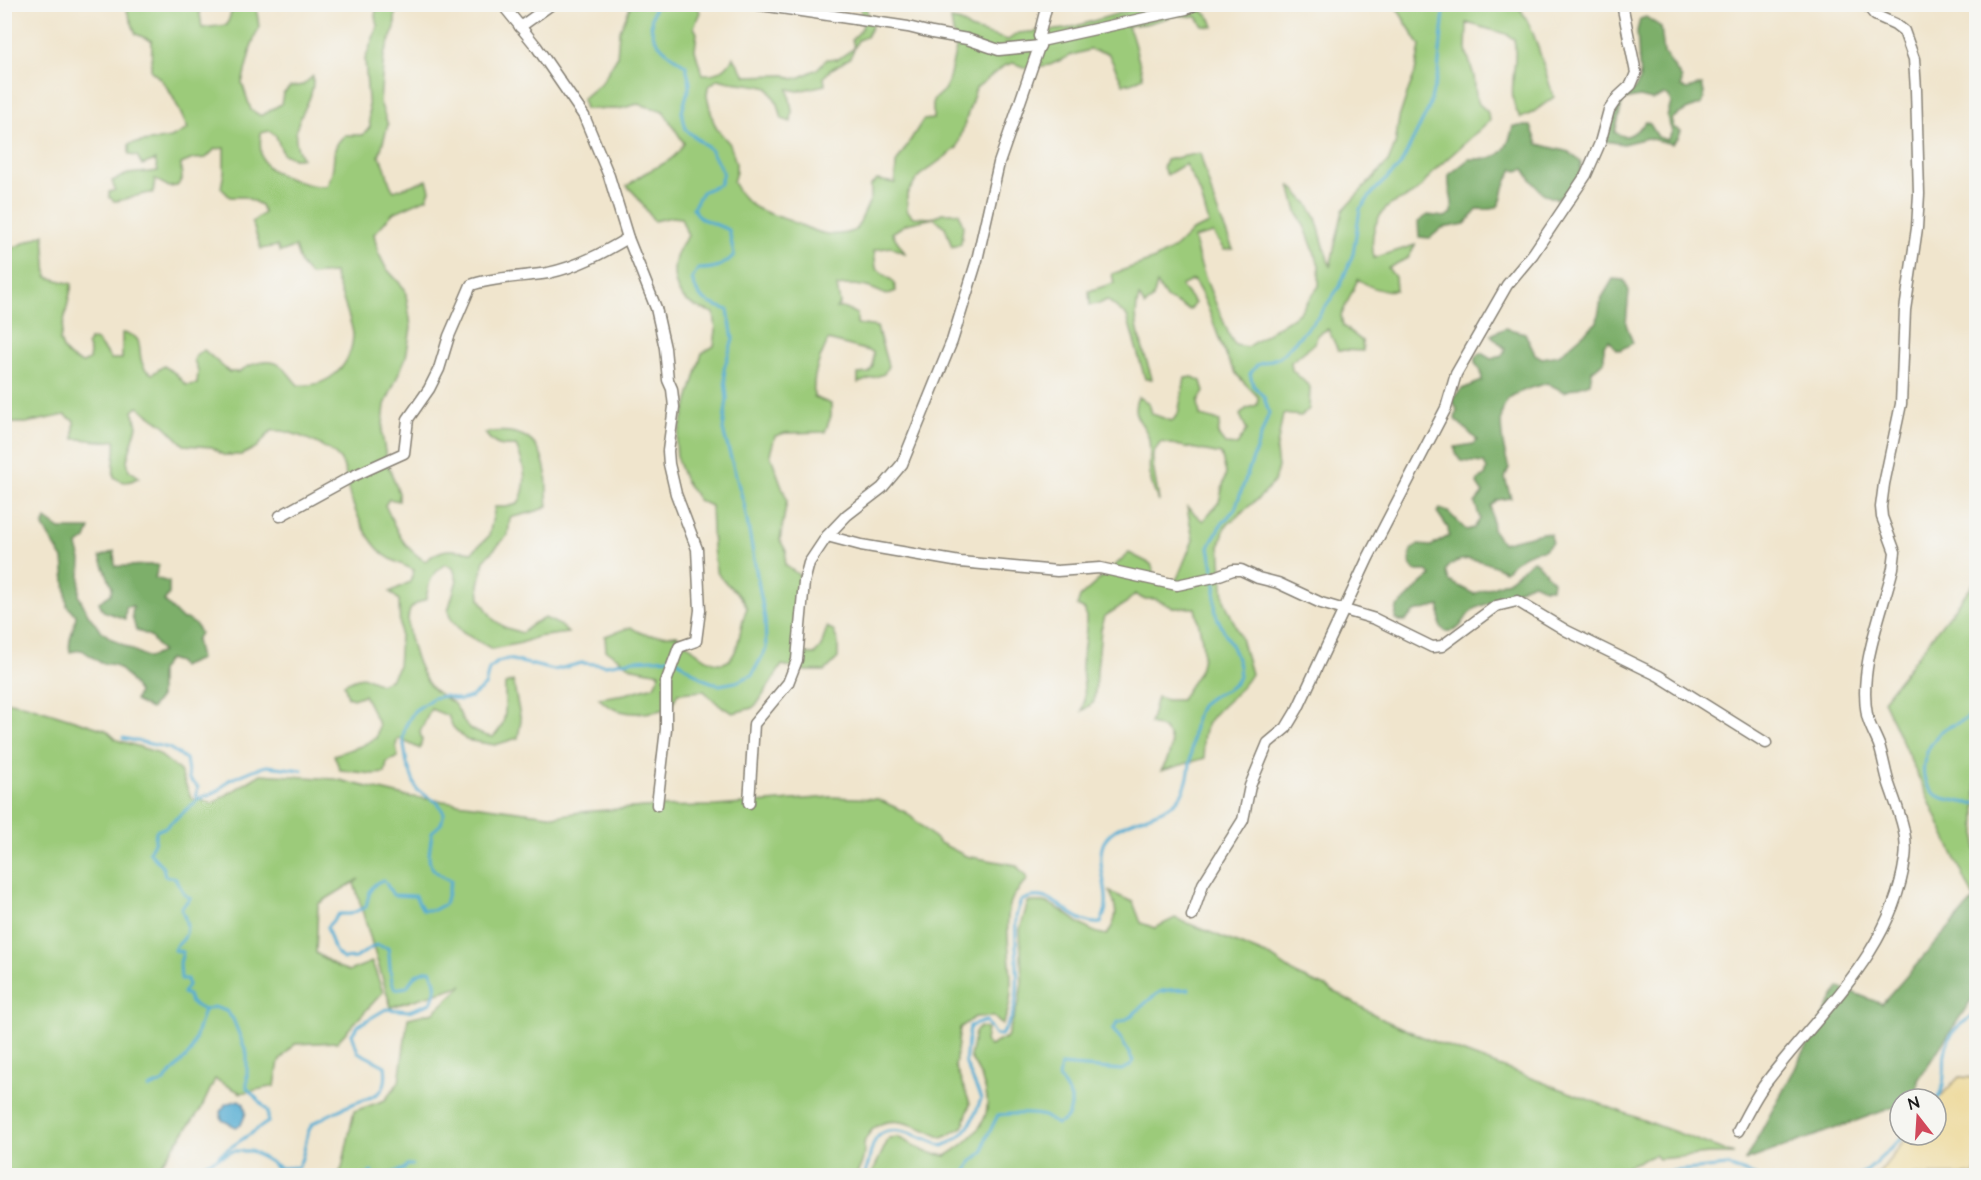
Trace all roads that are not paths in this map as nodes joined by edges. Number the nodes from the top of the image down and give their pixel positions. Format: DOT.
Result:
graph roads {
  1 [pos="502,4"];
  2 [pos="552,4"];
  3 [pos="753,4"];
  4 [pos="1047,4"];
  5 [pos="1197,4"];
  6 [pos="1622,4"];
  7 [pos="1866,4"];
  8 [pos="520,27"];
  9 [pos="1040,43"];
  10 [pos="628,238"];
  11 [pos="280,516"];
  12 [pos="828,536"];
  13 [pos="1344,610"];
  14 [pos="1766,743"];
  15 [pos="749,803"];
  16 [pos="657,805"];
  17 [pos="1192,916"];
  18 [pos="1738,1131"];
  1 -- 8 [label="street"];
  2 -- 8 [label="street"];
  3 -- 9 [label="street"];
  4 -- 9 [label="street"];
  5 -- 9 [label="street"];
  6 -- 13 [label="street"];
  7 -- 18 [label="street"];
  8 -- 10 [label="street"];
  9 -- 12 [label="street"];
  10 -- 11 [label="street"];
  10 -- 16 [label="street"];
  12 -- 13 [label="street"];
  12 -- 15 [label="street"];
  13 -- 14 [label="street"];
  13 -- 17 [label="street"];
}
